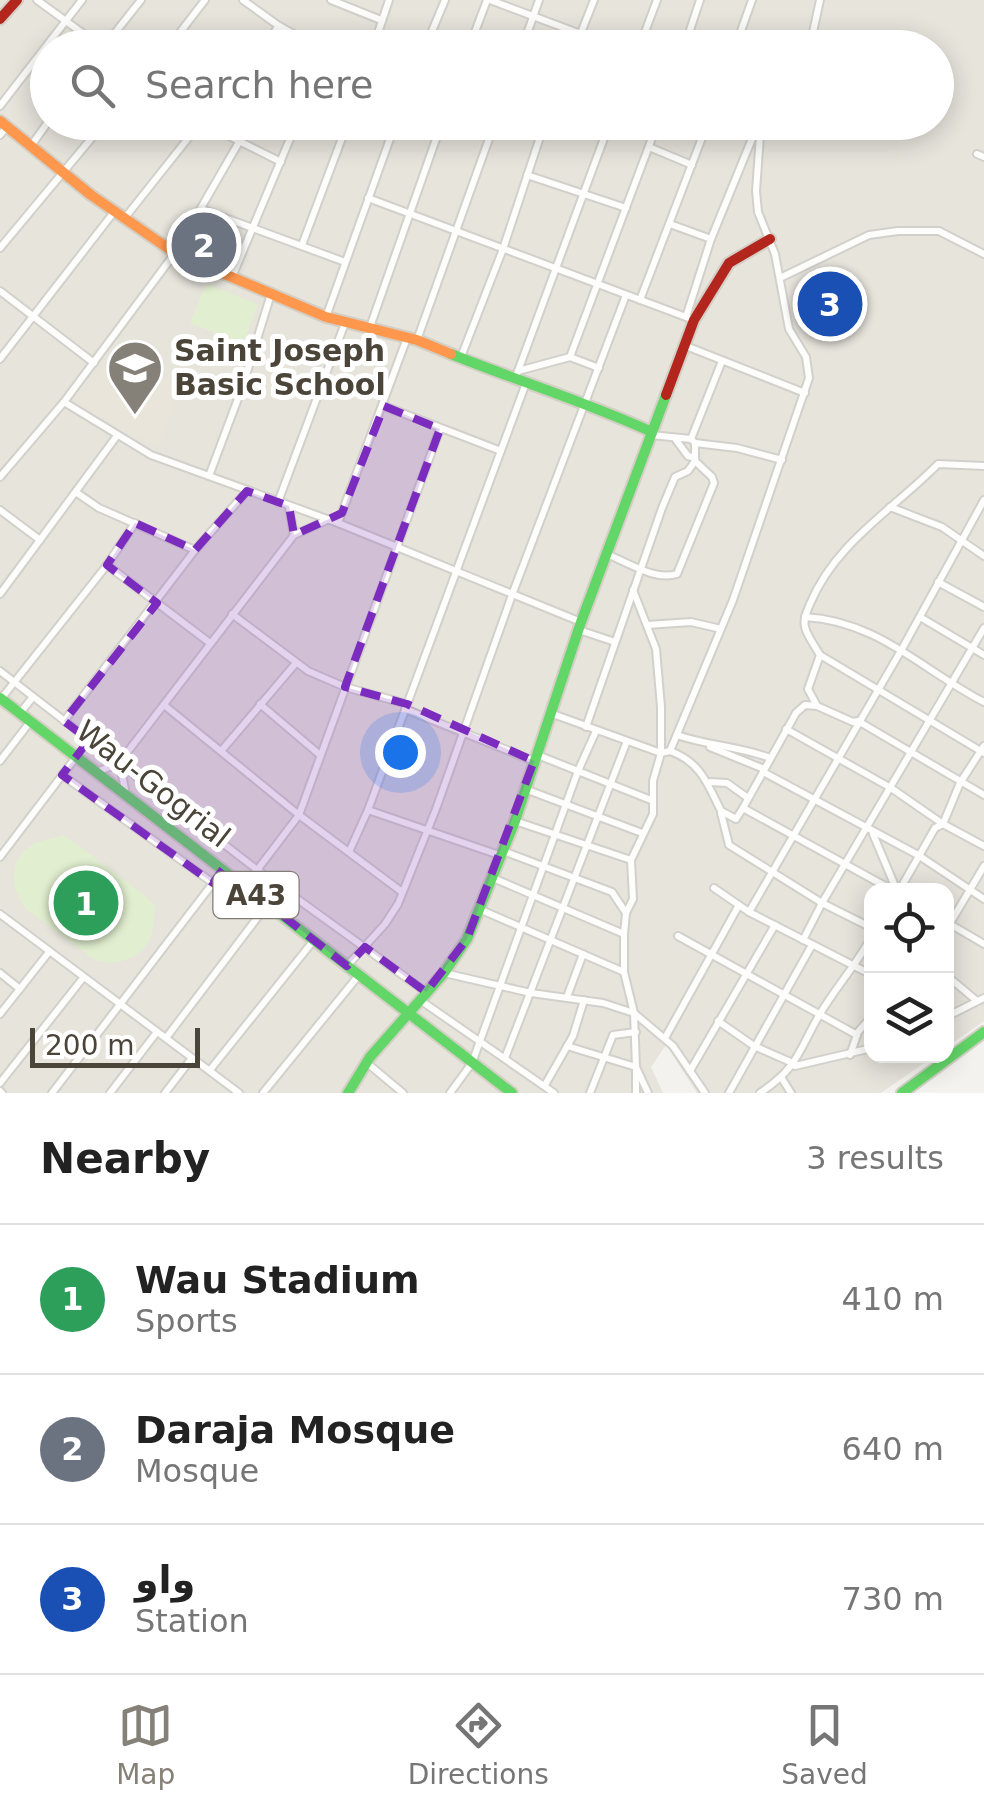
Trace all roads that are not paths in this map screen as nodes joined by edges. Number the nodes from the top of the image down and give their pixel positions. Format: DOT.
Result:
graph roads {
  1 [pos="17,0"];
  2 [pos="38,0"];
  3 [pos="82,0"];
  4 [pos="140,0"];
  5 [pos="205,0"];
  6 [pos="243,0"];
  7 [pos="331,0"];
  8 [pos="389,0"];
  9 [pos="445,0"];
  10 [pos="489,0"];
  11 [pos="540,0"];
  12 [pos="594,0"];
  13 [pos="657,0"];
  14 [pos="700,0"];
  15 [pos="752,0"];
  16 [pos="820,0"];
  17 [pos="341,2"];
  18 [pos="534,16"];
  19 [pos="0,19"];
  20 [pos="382,20"];
  21 [pos="65,22"];
  22 [pos="280,26"];
  23 [pos="59,30"];
  24 [pos="77,30"];
  25 [pos="117,30"];
  26 [pos="182,30"];
  27 [pos="277,30"];
  28 [pos="287,30"];
  29 [pos="379,30"];
  30 [pos="432,30"];
  31 [pos="476,30"];
  32 [pos="529,30"];
  33 [pos="572,30"];
  34 [pos="581,30"];
  35 [pos="646,30"];
  36 [pos="690,30"];
  37 [pos="741,30"];
  38 [pos="814,30"];
  39 [pos="30,67"];
  40 [pos="0,106"];
  41 [pos="2,128"];
  42 [pos="35,140"];
  43 [pos="90,140"];
  44 [pos="185,140"];
  45 [pos="235,140"];
  46 [pos="289,140"];
  47 [pos="341,140"];
  48 [pos="390,140"];
  49 [pos="436,140"];
  50 [pos="490,140"];
  51 [pos="539,140"];
  52 [pos="603,140"];
  53 [pos="652,140"];
  54 [pos="701,140"];
  55 [pos="753,140"];
  56 [pos="759,140"];
  57 [pos="239,142"];
  58 [pos="31,146"];
  59 [pos="649,147"];
  60 [pos="280,162"];
  61 [pos="692,164"];
  62 [pos="62,172"];
  63 [pos="527,174"];
  64 [pos="582,192"];
  65 [pos="368,198"];
  66 [pos="626,208"];
  67 [pos="201,209"];
  68 [pos="412,214"];
  69 [pos="119,216"];
  70 [pos="670,224"];
  71 [pos="252,229"];
  72 [pos="457,232"];
  73 [pos="770,239"];
  74 [pos="711,240"];
  75 [pos="302,246"];
  76 [pos="0,248"];
  77 [pos="503,249"];
  78 [pos="175,252"];
  79 [pos="984,254"];
  80 [pos="344,262"];
  81 [pos="554,268"];
  82 [pos="232,277"];
  83 [pos="780,278"];
  84 [pos="597,284"];
  85 [pos="0,291"];
  86 [pos="272,293"];
  87 [pos="626,295"];
  88 [pos="640,300"];
  89 [pos="34,317"];
  90 [pos="326,317"];
  91 [pos="690,318"];
  92 [pos="345,324"];
  93 [pos="370,327"];
  94 [pos="412,338"];
  95 [pos="686,346"];
  96 [pos="570,356"];
  97 [pos="462,358"];
  98 [pos="0,359"];
  99 [pos="722,360"];
  100 [pos="94,363"];
  101 [pos="600,368"];
  102 [pos="519,378"];
  103 [pos="805,393"];
  104 [pos="64,402"];
  105 [pos="585,402"];
  106 [pos="384,406"];
  107 [pos="440,429"];
  108 [pos="652,434"];
  109 [pos="116,436"];
  110 [pos="676,440"];
  111 [pos="693,441"];
  112 [pos="501,451"];
  113 [pos="695,460"];
  114 [pos="782,460"];
  115 [pos="0,461"];
  116 [pos="984,466"];
  117 [pos="8,467"];
  118 [pos="0,476"];
  119 [pos="209,476"];
  120 [pos="76,492"];
  121 [pos="248,492"];
  122 [pos="984,500"];
  123 [pos="278,502"];
  124 [pos="289,506"];
  125 [pos="888,506"];
  126 [pos="0,510"];
  127 [pos="982,511"];
  128 [pos="328,519"];
  129 [pos="338,522"];
  130 [pos="135,523"];
  131 [pos="294,535"];
  132 [pos="40,540"];
  133 [pos="960,542"];
  134 [pos="397,547"];
  135 [pos="195,550"];
  136 [pos="606,554"];
  137 [pos="984,556"];
  138 [pos="107,565"];
  139 [pos="458,570"];
  140 [pos="640,570"];
  141 [pos="938,582"];
  142 [pos="633,590"];
  143 [pos="0,594"];
  144 [pos="512,595"];
  145 [pos="158,603"];
  146 [pos="984,608"];
  147 [pos="232,614"];
  148 [pos="805,617"];
  149 [pos="920,617"];
  150 [pos="646,625"];
  151 [pos="580,626"];
  152 [pos="984,628"];
  153 [pos="721,630"];
  154 [pos="615,642"];
  155 [pos="210,643"];
  156 [pos="972,648"];
  157 [pos="902,650"];
  158 [pos="820,654"];
  159 [pos="984,655"];
  160 [pos="296,663"];
  161 [pos="0,671"];
  162 [pos="14,682"];
  163 [pos="950,684"];
  164 [pos="345,688"];
  165 [pos="877,691"];
  166 [pos="33,697"];
  167 [pos="1,698"];
  168 [pos="984,702"];
  169 [pos="260,704"];
  170 [pos="164,705"];
  171 [pos="817,706"];
  172 [pos="406,707"];
  173 [pos="20,713"];
  174 [pos="550,713"];
  175 [pos="64,721"];
  176 [pos="858,721"];
  177 [pos="929,721"];
  178 [pos="31,722"];
  179 [pos="586,727"];
  180 [pos="786,729"];
  181 [pos="596,730"];
  182 [pos="462,732"];
  183 [pos="677,734"];
  184 [pos="627,741"];
  185 [pos="705,745"];
  186 [pos="222,750"];
  187 [pos="983,750"];
  188 [pos="666,752"];
  189 [pos="911,753"];
  190 [pos="320,755"];
  191 [pos="76,756"];
  192 [pos="534,757"];
  193 [pos="770,758"];
  194 [pos="838,760"];
  195 [pos="0,762"];
  196 [pos="120,763"];
  197 [pos="763,770"];
  198 [pos="578,771"];
  199 [pos="96,772"];
  200 [pos="62,775"];
  201 [pos="611,782"];
  202 [pos="710,782"];
  203 [pos="960,783"];
  204 [pos="891,788"];
  205 [pos="525,789"];
  206 [pos="984,795"];
  207 [pos="126,796"];
  208 [pos="748,798"];
  209 [pos="814,799"];
  210 [pos="651,800"];
  211 [pos="566,804"];
  212 [pos="743,808"];
  213 [pos="368,810"];
  214 [pos="721,812"];
  215 [pos="300,815"];
  216 [pos="597,815"];
  217 [pos="516,821"];
  218 [pos="943,824"];
  219 [pos="428,830"];
  220 [pos="870,831"];
  221 [pos="642,832"];
  222 [pos="556,836"];
  223 [pos="794,836"];
  224 [pos="586,846"];
  225 [pos="984,846"];
  226 [pos="349,852"];
  227 [pos="502,853"];
  228 [pos="918,855"];
  229 [pos="0,857"];
  230 [pos="631,860"];
  231 [pos="544,866"];
  232 [pos="984,866"];
  233 [pos="846,867"];
  234 [pos="256,869"];
  235 [pos="223,870"];
  236 [pos="772,870"];
  237 [pos="493,878"];
  238 [pos="574,878"];
  239 [pos="213,883"];
  240 [pos="881,883"];
  241 [pos="893,883"];
  242 [pos="900,883"];
  243 [pos="245,886"];
  244 [pos="714,888"];
  245 [pos="969,888"];
  246 [pos="402,892"];
  247 [pos="532,898"];
  248 [pos="984,898"];
  249 [pos="822,903"];
  250 [pos="267,904"];
  251 [pos="739,905"];
  252 [pos="562,908"];
  253 [pos="479,909"];
  254 [pos="626,912"];
  255 [pos="749,912"];
  256 [pos="954,913"];
  257 [pos="0,914"];
  258 [pos="864,924"];
  259 [pos="775,925"];
  260 [pos="523,928"];
  261 [pos="954,929"];
  262 [pos="624,934"];
  263 [pos="678,936"];
  264 [pos="314,940"];
  265 [pos="550,941"];
  266 [pos="808,943"];
  267 [pos="984,944"];
  268 [pos="364,947"];
  269 [pos="864,950"];
  270 [pos="49,952"];
  271 [pos="710,953"];
  272 [pos="583,954"];
  273 [pos="347,966"];
  274 [pos="855,966"];
  275 [pos="624,972"];
  276 [pos="0,973"];
  277 [pos="444,973"];
  278 [pos="867,973"];
  279 [pos="359,974"];
  280 [pos="747,974"];
  281 [pos="83,978"];
  282 [pos="954,980"];
  283 [pos="502,987"];
  284 [pos="20,989"];
  285 [pos="782,992"];
  286 [pos="531,993"];
  287 [pos="423,996"];
  288 [pos="567,997"];
  289 [pos="981,999"];
  290 [pos="584,1000"];
  291 [pos="119,1005"];
  292 [pos="407,1012"];
  293 [pos="634,1013"];
  294 [pos="954,1013"];
  295 [pos="0,1014"];
  296 [pos="819,1016"];
  297 [pos="718,1021"];
  298 [pos="864,1026"];
  299 [pos="157,1032"];
  300 [pos="636,1032"];
  301 [pos="984,1032"];
  302 [pos="856,1035"];
  303 [pos="166,1038"];
  304 [pos="665,1038"];
  305 [pos="480,1042"];
  306 [pos="568,1046"];
  307 [pos="754,1046"];
  308 [pos="864,1051"];
  309 [pos="849,1056"];
  310 [pos="192,1058"];
  311 [pos="505,1058"];
  312 [pos="605,1058"];
  313 [pos="366,1062"];
  314 [pos="472,1064"];
  315 [pos="794,1065"];
  316 [pos="636,1067"];
  317 [pos="210,1070"];
  318 [pos="690,1071"];
  319 [pos="781,1077"];
  320 [pos="0,1083"];
  321 [pos="227,1083"];
  322 [pos="545,1085"];
  323 [pos="52,1093"];
  324 [pos="110,1093"];
  325 [pos="165,1093"];
  326 [pos="220,1093"];
  327 [pos="239,1093"];
  328 [pos="263,1093"];
  329 [pos="348,1093"];
  330 [pos="404,1093"];
  331 [pos="450,1093"];
  332 [pos="512,1093"];
  333 [pos="554,1093"];
  334 [pos="590,1093"];
  335 [pos="636,1093"];
  336 [pos="648,1093"];
  337 [pos="705,1093"];
  338 [pos="729,1093"];
  339 [pos="760,1093"];
  340 [pos="791,1093"];
  341 [pos="902,1093"];
  1 -- 19 [label="street"];
  2 -- 21 [label="street"];
  3 -- 21 [label="street"];
  4 -- 25 [label="street"];
  5 -- 26 [label="street"];
  6 -- 22 [label="street"];
  7 -- 17 [label="street"];
  8 -- 20 [label="street"];
  9 -- 30 [label="street"];
  10 -- 18 [label="street"];
  10 -- 31 [label="street"];
  11 -- 18 [label="street"];
  12 -- 34 [label="street"];
  13 -- 35 [label="street"];
  14 -- 36 [label="street"];
  15 -- 37 [label="street"];
  16 -- 38 [label="street"];
  17 -- 20 [label="street"];
  18 -- 32 [label="street"];
  18 -- 33 [label="street"];
  20 -- 29 [label="street"];
  21 -- 23 [label="street"];
  21 -- 24 [label="street"];
  22 -- 27 [label="street"];
  22 -- 28 [label="street"];
  39 -- 40 [label="street"];
  41 -- 58 [label="street"];
  42 -- 58 [label="street"];
  43 -- 62 [label="street"];
  44 -- 69 [label="street"];
  45 -- 57 [label="street"];
  46 -- 60 [label="street"];
  47 -- 75 [label="street"];
  48 -- 65 [label="street"];
  49 -- 68 [label="street"];
  50 -- 72 [label="street"];
  51 -- 63 [label="street"];
  52 -- 64 [label="street"];
  53 -- 59 [label="street"];
  54 -- 61 [label="street"];
  55 -- 74 [label="street"];
  56 -- 73 [label="street"];
  57 -- 60 [label="street"];
  57 -- 67 [label="street"];
  58 -- 62 [label="street"];
  59 -- 61 [label="street"];
  59 -- 66 [label="street"];
  60 -- 71 [label="street"];
  61 -- 70 [label="street"];
  62 -- 69 [label="street"];
  62 -- 76 [label="street"];
  63 -- 64 [label="street"];
  63 -- 77 [label="street"];
  64 -- 66 [label="street"];
  64 -- 81 [label="street"];
  65 -- 68 [label="street"];
  65 -- 80 [label="street"];
  66 -- 84 [label="street"];
  67 -- 71 [label="street"];
  67 -- 78 [label="street"];
  68 -- 72 [label="street"];
  68 -- 93 [label="street"];
  69 -- 78 [label="street"];
  69 -- 89 [label="street"];
  70 -- 74 [label="street"];
  70 -- 88 [label="street"];
  71 -- 75 [label="street"];
  71 -- 82 [label="street"];
  72 -- 77 [label="street"];
  72 -- 94 [label="street"];
  73 -- 83 [label="street"];
  73 -- 91 [label="street"];
  74 -- 91 [label="street"];
  75 -- 80 [label="street"];
  77 -- 81 [label="street"];
  77 -- 97 [label="street"];
  78 -- 82 [label="street"];
  78 -- 100 [label="street"];
  79 -- 83 [label="street"];
  80 -- 90 [label="street"];
  81 -- 84 [label="street"];
  81 -- 102 [label="street"];
  82 -- 86 [label="street"];
  83 -- 103 [label="street"];
  84 -- 87 [label="street"];
  84 -- 96 [label="street"];
  85 -- 89 [label="street"];
  86 -- 90 [label="street"];
  86 -- 119 [label="street"];
  87 -- 88 [label="street"];
  87 -- 101 [label="street"];
  88 -- 91 [label="street"];
  89 -- 98 [label="street"];
  89 -- 100 [label="street"];
  90 -- 92 [label="street"];
  91 -- 95 [label="street"];
  92 -- 93 [label="street"];
  92 -- 123 [label="street"];
  93 -- 94 [label="street"];
  94 -- 97 [label="street"];
  94 -- 106 [label="street"];
  95 -- 99 [label="street"];
  95 -- 108 [label="street"];
  96 -- 101 [label="street"];
  96 -- 102 [label="street"];
  97 -- 102 [label="street"];
  99 -- 103 [label="street"];
  99 -- 111 [label="street"];
  100 -- 104 [label="street"];
  101 -- 105 [label="street"];
  102 -- 105 [label="street"];
  102 -- 112 [label="street"];
  103 -- 114 [label="street"];
  104 -- 109 [label="street"];
  104 -- 117 [label="street"];
  105 -- 108 [label="street"];
  105 -- 144 [label="street"];
  106 -- 107 [label="street"];
  106 -- 129 [label="street"];
  107 -- 112 [label="street"];
  107 -- 134 [label="street"];
  108 -- 110 [label="street"];
  108 -- 136 [label="street"];
  109 -- 119 [label="street"];
  109 -- 120 [label="street"];
  110 -- 111 [label="street"];
  110 -- 113 [label="street"];
  111 -- 113 [label="street"];
  111 -- 114 [label="street"];
  112 -- 139 [label="street"];
  113 -- 140 [label="street"];
  113 -- 140 [label="street"];
  114 -- 153 [label="street"];
  115 -- 117 [label="street"];
  116 -- 125 [label="street"];
  117 -- 118 [label="street"];
  119 -- 121 [label="street"];
  120 -- 130 [label="street"];
  120 -- 132 [label="street"];
  121 -- 123 [label="street"];
  121 -- 135 [label="street"];
  122 -- 127 [label="street"];
  123 -- 124 [label="street"];
  124 -- 128 [label="street"];
  124 -- 131 [label="street"];
  125 -- 133 [label="street"];
  125 -- 148 [label="street"];
  126 -- 132 [label="street"];
  127 -- 133 [label="street"];
  128 -- 129 [label="street"];
  128 -- 131 [label="street"];
  129 -- 134 [label="street"];
  130 -- 135 [label="street"];
  130 -- 138 [label="street"];
  131 -- 147 [label="street"];
  132 -- 143 [label="street"];
  133 -- 137 [label="street"];
  133 -- 141 [label="street"];
  134 -- 139 [label="street"];
  134 -- 164 [label="street"];
  135 -- 145 [label="street"];
  136 -- 140 [label="street"];
  136 -- 151 [label="street"];
  138 -- 145 [label="street"];
  138 -- 162 [label="street"];
  139 -- 144 [label="street"];
  139 -- 172 [label="street"];
  140 -- 142 [label="street"];
  141 -- 146 [label="street"];
  141 -- 149 [label="street"];
  142 -- 150 [label="street"];
  142 -- 154 [label="street"];
  144 -- 151 [label="street"];
  144 -- 182 [label="street"];
  145 -- 155 [label="street"];
  145 -- 175 [label="street"];
  147 -- 155 [label="street"];
  147 -- 160 [label="street"];
  148 -- 157 [label="street"];
  148 -- 158 [label="street"];
  149 -- 156 [label="street"];
  149 -- 157 [label="street"];
  150 -- 153 [label="street"];
  150 -- 188 [label="street"];
  151 -- 154 [label="street"];
  151 -- 174 [label="street"];
  152 -- 156 [label="street"];
  153 -- 183 [label="street"];
  154 -- 179 [label="street"];
  155 -- 170 [label="street"];
  156 -- 159 [label="street"];
  156 -- 163 [label="street"];
  157 -- 163 [label="street"];
  157 -- 165 [label="street"];
  158 -- 165 [label="street"];
  158 -- 171 [label="street"];
  160 -- 164 [label="street"];
  160 -- 169 [label="street"];
  161 -- 162 [label="street"];
  162 -- 166 [label="street"];
  162 -- 167 [label="street"];
  163 -- 168 [label="street"];
  163 -- 177 [label="street"];
  164 -- 172 [label="street"];
  164 -- 190 [label="street"];
  165 -- 176 [label="street"];
  165 -- 177 [label="street"];
  166 -- 173 [label="street"];
  166 -- 175 [label="street"];
  167 -- 173 [label="street, Wau-Gogrial / A43"];
  169 -- 186 [label="street"];
  169 -- 190 [label="street"];
  170 -- 186 [label="street"];
  170 -- 196 [label="street"];
  171 -- 176 [label="street"];
  171 -- 180 [label="street"];
  172 -- 182 [label="street"];
  172 -- 213 [label="street"];
  173 -- 178 [label="street, Wau-Gogrial / A43"];
  174 -- 179 [label="street"];
  174 -- 192 [label="street"];
  175 -- 196 [label="street"];
  176 -- 189 [label="street"];
  176 -- 194 [label="street"];
  177 -- 187 [label="street"];
  177 -- 189 [label="street"];
  178 -- 191 [label="street, Wau-Gogrial / A43"];
  178 -- 195 [label="street"];
  179 -- 181 [label="street"];
  180 -- 193 [label="street"];
  180 -- 194 [label="street"];
  181 -- 184 [label="street"];
  181 -- 198 [label="street"];
  182 -- 192 [label="street"];
  182 -- 219 [label="street"];
  183 -- 185 [label="street"];
  183 -- 188 [label="street"];
  184 -- 188 [label="street"];
  184 -- 201 [label="street"];
  185 -- 193 [label="street"];
  185 -- 197 [label="street"];
  186 -- 215 [label="street"];
  187 -- 203 [label="street"];
  188 -- 202 [label="street"];
  188 -- 210 [label="street"];
  189 -- 203 [label="street"];
  189 -- 204 [label="street"];
  190 -- 215 [label="street"];
  191 -- 199 [label="street, Wau-Gogrial / A43"];
  191 -- 200 [label="street"];
  192 -- 198 [label="street"];
  192 -- 205 [label="street"];
  193 -- 197 [label="street"];
  194 -- 204 [label="street"];
  194 -- 209 [label="street"];
  196 -- 199 [label="street"];
  196 -- 207 [label="street"];
  196 -- 234 [label="street"];
  197 -- 208 [label="street"];
  197 -- 209 [label="street"];
  198 -- 201 [label="street"];
  198 -- 211 [label="street"];
  199 -- 207 [label="street, Wau-Gogrial / A43"];
  200 -- 229 [label="street"];
  200 -- 239 [label="street"];
  201 -- 210 [label="street"];
  201 -- 216 [label="street"];
  202 -- 208 [label="street"];
  202 -- 214 [label="street"];
  203 -- 206 [label="street"];
  203 -- 218 [label="street"];
  204 -- 218 [label="street"];
  204 -- 220 [label="street"];
  205 -- 211 [label="street"];
  205 -- 217 [label="street"];
  207 -- 235 [label="street, Wau-Gogrial / A43"];
  208 -- 212 [label="street"];
  209 -- 220 [label="street"];
  209 -- 223 [label="street"];
  210 -- 221 [label="street"];
  211 -- 216 [label="street"];
  211 -- 222 [label="street"];
  212 -- 214 [label="street"];
  212 -- 223 [label="street"];
  213 -- 219 [label="street"];
  213 -- 226 [label="street"];
  214 -- 236 [label="street"];
  215 -- 226 [label="street"];
  215 -- 234 [label="street"];
  216 -- 221 [label="street"];
  216 -- 224 [label="street"];
  217 -- 222 [label="street"];
  217 -- 227 [label="street"];
  218 -- 225 [label="street"];
  218 -- 228 [label="street"];
  219 -- 227 [label="street"];
  219 -- 246 [label="street"];
  220 -- 228 [label="street"];
  220 -- 233 [label="street"];
  220 -- 241 [label="street"];
  221 -- 230 [label="street"];
  222 -- 224 [label="street"];
  222 -- 231 [label="street"];
  223 -- 233 [label="street"];
  223 -- 236 [label="street"];
  224 -- 230 [label="street"];
  224 -- 238 [label="street"];
  226 -- 246 [label="street"];
  227 -- 231 [label="street"];
  227 -- 237 [label="street"];
  228 -- 242 [label="street"];
  228 -- 245 [label="street"];
  230 -- 254 [label="street"];
  231 -- 238 [label="street"];
  231 -- 247 [label="street"];
  232 -- 245 [label="street"];
  233 -- 240 [label="street"];
  233 -- 249 [label="street"];
  234 -- 243 [label="street"];
  234 -- 268 [label="street"];
  235 -- 239 [label="street"];
  235 -- 243 [label="street, Wau-Gogrial / A43"];
  236 -- 249 [label="street"];
  236 -- 255 [label="street"];
  237 -- 247 [label="street"];
  237 -- 253 [label="street"];
  238 -- 252 [label="street"];
  238 -- 254 [label="street"];
  239 -- 291 [label="street"];
  243 -- 250 [label="street, Wau-Gogrial / A43"];
  244 -- 251 [label="street"];
  245 -- 248 [label="street"];
  245 -- 256 [label="street"];
  246 -- 268 [label="street"];
  247 -- 252 [label="street"];
  247 -- 260 [label="street"];
  249 -- 258 [label="street"];
  249 -- 266 [label="street"];
  250 -- 264 [label="street, Wau-Gogrial / A43"];
  250 -- 303 [label="street"];
  251 -- 255 [label="street"];
  251 -- 271 [label="street"];
  252 -- 262 [label="street"];
  252 -- 265 [label="street"];
  253 -- 260 [label="street"];
  253 -- 277 [label="street"];
  254 -- 262 [label="street"];
  255 -- 259 [label="street"];
  257 -- 270 [label="street"];
  259 -- 266 [label="street"];
  259 -- 280 [label="street"];
  260 -- 265 [label="street"];
  260 -- 283 [label="street"];
  261 -- 267 [label="street"];
  262 -- 275 [label="street"];
  263 -- 271 [label="street"];
  264 -- 273 [label="street, Wau-Gogrial / A43"];
  264 -- 317 [label="street"];
  265 -- 272 [label="street"];
  265 -- 286 [label="street"];
  266 -- 274 [label="street"];
  266 -- 285 [label="street"];
  268 -- 273 [label="street"];
  268 -- 287 [label="street"];
  269 -- 274 [label="street"];
  270 -- 281 [label="street"];
  270 -- 284 [label="street"];
  271 -- 280 [label="street"];
  271 -- 304 [label="street"];
  272 -- 275 [label="street"];
  272 -- 288 [label="street"];
  273 -- 279 [label="street, Wau-Gogrial / A43"];
  274 -- 278 [label="street"];
  274 -- 296 [label="street"];
  275 -- 293 [label="street"];
  276 -- 284 [label="street"];
  277 -- 283 [label="street"];
  277 -- 287 [label="street"];
  279 -- 292 [label="street, Wau-Gogrial / A43"];
  279 -- 328 [label="street"];
  280 -- 285 [label="street"];
  280 -- 297 [label="street"];
  281 -- 291 [label="street"];
  281 -- 320 [label="street"];
  282 -- 289 [label="street"];
  283 -- 286 [label="street"];
  283 -- 305 [label="street"];
  284 -- 295 [label="street"];
  285 -- 296 [label="street"];
  285 -- 307 [label="street"];
  286 -- 288 [label="street"];
  286 -- 311 [label="street"];
  287 -- 292 [label="street"];
  287 -- 305 [label="street"];
  288 -- 290 [label="street"];
  289 -- 294 [label="street"];
  290 -- 293 [label="street"];
  290 -- 306 [label="street"];
  291 -- 299 [label="street"];
  291 -- 323 [label="street"];
  292 -- 313 [label="street"];
  292 -- 314 [label="street, Wau-Gogrial / A43"];
  293 -- 300 [label="street"];
  293 -- 304 [label="street"];
  296 -- 302 [label="street"];
  296 -- 315 [label="street"];
  297 -- 307 [label="street"];
  297 -- 318 [label="street"];
  298 -- 302 [label="street"];
  299 -- 303 [label="street"];
  299 -- 324 [label="street"];
  300 -- 312 [label="street"];
  300 -- 316 [label="street"];
  301 -- 341 [label="street"];
  302 -- 309 [label="street"];
  303 -- 310 [label="street"];
  304 -- 318 [label="street"];
  305 -- 311 [label="street"];
  305 -- 314 [label="street"];
  306 -- 312 [label="street"];
  306 -- 322 [label="street"];
  307 -- 315 [label="street"];
  307 -- 338 [label="street"];
  308 -- 309 [label="street"];
  309 -- 315 [label="street"];
  310 -- 317 [label="street"];
  310 -- 325 [label="street"];
  311 -- 322 [label="street"];
  312 -- 316 [label="street"];
  312 -- 334 [label="street"];
  313 -- 329 [label="street"];
  313 -- 330 [label="street"];
  314 -- 331 [label="street"];
  314 -- 332 [label="street, Wau-Gogrial / A43"];
  315 -- 319 [label="street"];
  316 -- 335 [label="street"];
  316 -- 336 [label="street"];
  317 -- 321 [label="street"];
  318 -- 337 [label="street"];
  319 -- 339 [label="street"];
  319 -- 340 [label="street"];
  321 -- 326 [label="street"];
  321 -- 327 [label="street"];
  322 -- 333 [label="street"];
}
